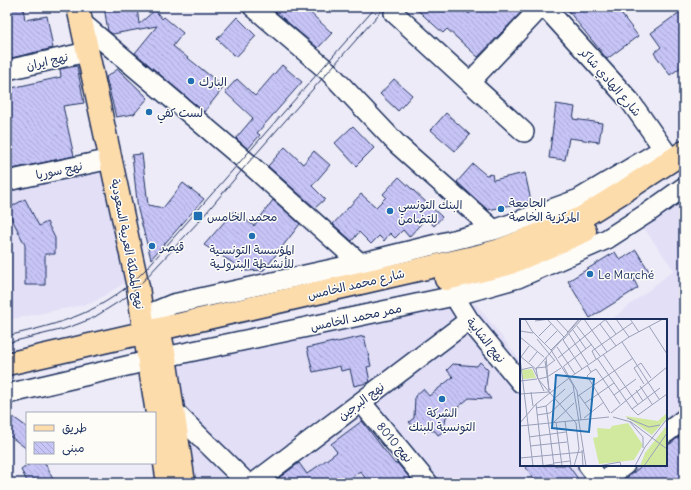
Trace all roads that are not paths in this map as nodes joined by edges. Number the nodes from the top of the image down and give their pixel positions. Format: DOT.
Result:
graph roads {
  1 [pos="253,7"];
  2 [pos="541,7"];
  3 [pos="545,7"];
  4 [pos="394,13"];
  5 [pos="79,14"];
  6 [pos="87,52"];
  7 [pos="7,70"];
  8 [pos="470,82"];
  9 [pos="524,132"];
  10 [pos="111,158"];
  11 [pos="679,166"];
  12 [pos="7,181"];
  13 [pos="494,230"];
  14 [pos="360,263"];
  15 [pos="454,296"];
  16 [pos="469,320"];
  17 [pos="152,340"];
  18 [pos="7,364"];
  19 [pos="7,376"];
  20 [pos="520,382"];
  21 [pos="7,394"];
  22 [pos="361,402"];
  23 [pos="173,410"];
  24 [pos="684,419"];
  25 [pos="667,432"];
  26 [pos="589,466"];
  27 [pos="623,466"];
  28 [pos="168,483"];
  29 [pos="184,483"];
  30 [pos="247,483"];
  31 [pos="254,483"];
  32 [pos="428,483"];
  33 [pos="602,483"];
  1 -- 13 [label="street"];
  2 -- 8 [label="street"];
  3 -- 11 [label="street, شارع الهادي شاكر"];
  4 -- 8 [label="street"];
  5 -- 6 [label="main road, نهج المملكة العربية السعودية"];
  5 -- 14 [label="street"];
  6 -- 7 [label="street, نهج ايران"];
  6 -- 10 [label="main road, نهج المملكة العربية السعودية"];
  8 -- 9 [label="street"];
  10 -- 12 [label="street, نهج سوريا"];
  10 -- 17 [label="main road, نهج المملكة العربية السعودية"];
  11 -- 13 [label="street, شارع محمد الخامس"];
  11 -- 15 [label="street, ممر محمد الخامس"];
  11 -- 17 [label="main road, شارع محمد الخامس"];
  13 -- 14 [label="street, شارع محمد الخامس"];
  14 -- 17 [label="street, شارع محمد الخامس"];
  15 -- 16 [label="street, نهج الشابية"];
  15 -- 17 [label="street, ممر محمد الخامس"];
  16 -- 20 [label="street, نهج الشابية"];
  16 -- 22 [label="street, نهج البرجين"];
  17 -- 18 [label="main road, شارع محمد الخامس"];
  17 -- 19 [label="main road, شارع محمد الخامس"];
  17 -- 21 [label="street, ممر محمد الخامس"];
  17 -- 23 [label="main road, نهج المملكة العربية السعودية"];
  17 -- 28 [label="main road, نهج المملكة العربية السعودية"];
  22 -- 31 [label="street, نهج البرجين"];
  22 -- 32 [label="street, نهج 8010"];
  23 -- 29 [label="main road, نهج المملكة العربية السعودية"];
  23 -- 30 [label="street"];
  24 -- 25 [label="street"];
  26 -- 33 [label="street"];
  27 -- 33 [label="street"];
}
